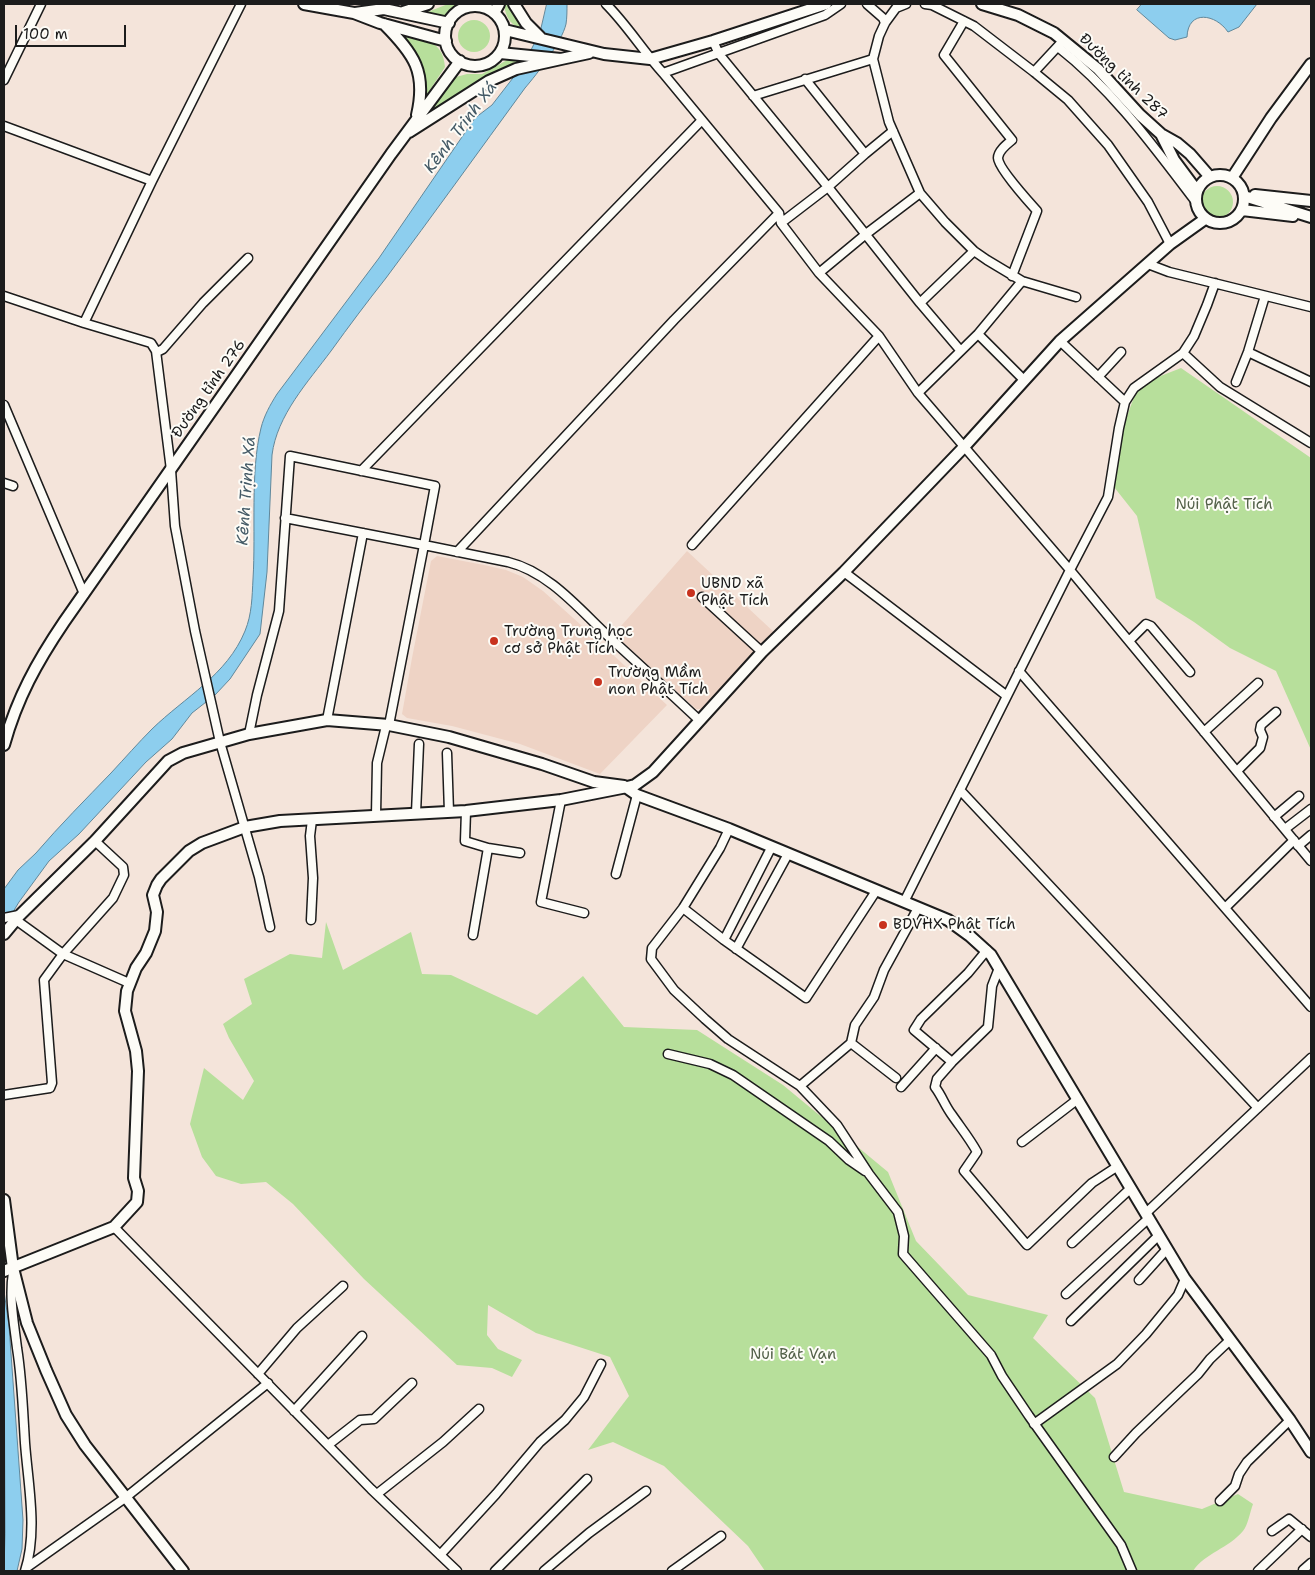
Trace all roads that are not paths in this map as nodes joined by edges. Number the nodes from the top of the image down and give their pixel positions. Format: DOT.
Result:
graph roads {
  1 [pos="41,4"];
  2 [pos="241,4"];
  3 [pos="304,4"];
  4 [pos="428,4"];
  5 [pos="514,4"];
  6 [pos="606,4"];
  7 [pos="826,4"];
  8 [pos="841,4"];
  9 [pos="867,4"];
  10 [pos="906,4"];
  11 [pos="925,4"];
  12 [pos="982,4"];
  13 [pos="477,5"];
  14 [pos="496,8"];
  15 [pos="354,13"];
  16 [pos="401,13"];
  17 [pos="964,21"];
  18 [pos="449,22"];
  19 [pos="384,24"];
  20 [pos="885,24"];
  21 [pos="504,30"];
  22 [pos="540,38"];
  23 [pos="446,41"];
  24 [pos="713,41"];
  25 [pos="1061,44"];
  26 [pos="593,52"];
  27 [pos="500,53"];
  28 [pos="719,54"];
  29 [pos="561,59"];
  30 [pos="650,59"];
  31 [pos="872,59"];
  32 [pos="460,62"];
  33 [pos="1311,64"];
  34 [pos="1034,72"];
  35 [pos="663,73"];
  36 [pos="805,79"];
  37 [pos="4,80"];
  38 [pos="754,96"];
  39 [pos="415,120"];
  40 [pos="702,120"];
  41 [pos="4,126"];
  42 [pos="893,131"];
  43 [pos="1161,134"];
  44 [pos="404,135"];
  45 [pos="865,154"];
  46 [pos="1210,177"];
  47 [pos="1232,178"];
  48 [pos="152,181"];
  49 [pos="828,187"];
  50 [pos="920,193"];
  51 [pos="1244,195"];
  52 [pos="1196,197"];
  53 [pos="1311,201"];
  54 [pos="1242,210"];
  55 [pos="779,214"];
  56 [pos="1311,217"];
  57 [pos="1205,219"];
  58 [pos="781,223"];
  59 [pos="866,234"];
  60 [pos="1170,244"];
  61 [pos="974,252"];
  62 [pos="248,258"];
  63 [pos="1148,264"];
  64 [pos="819,273"];
  65 [pos="1012,276"];
  66 [pos="1022,281"];
  67 [pos="1215,283"];
  68 [pos="4,296"];
  69 [pos="1265,296"];
  70 [pos="1076,297"];
  71 [pos="920,303"];
  72 [pos="1311,307"];
  73 [pos="84,322"];
  74 [pos="978,334"];
  75 [pos="879,336"];
  76 [pos="1060,340"];
  77 [pos="960,350"];
  78 [pos="157,352"];
  79 [pos="1121,352"];
  80 [pos="1183,352"];
  81 [pos="1248,352"];
  82 [pos="1098,376"];
  83 [pos="1024,380"];
  84 [pos="1236,382"];
  85 [pos="1311,382"];
  86 [pos="918,392"];
  87 [pos="1125,402"];
  88 [pos="4,405"];
  89 [pos="1311,443"];
  90 [pos="964,447"];
  91 [pos="171,470"];
  92 [pos="361,471"];
  93 [pos="4,483"];
  94 [pos="13,486"];
  95 [pos="285,518"];
  96 [pos="363,533"];
  97 [pos="424,545"];
  98 [pos="692,545"];
  99 [pos="457,552"];
  100 [pos="1070,570"];
  101 [pos="844,572"];
  102 [pos="84,594"];
  103 [pos="702,598"];
  104 [pos="1129,641"];
  105 [pos="762,652"];
  106 [pos="1019,671"];
  107 [pos="1190,672"];
  108 [pos="1258,683"];
  109 [pos="1007,696"];
  110 [pos="1276,712"];
  111 [pos="327,720"];
  112 [pos="699,720"];
  113 [pos="388,726"];
  114 [pos="1204,732"];
  115 [pos="249,734"];
  116 [pos="220,742"];
  117 [pos="419,744"];
  118 [pos="4,745"];
  119 [pos="447,753"];
  120 [pos="1237,771"];
  121 [pos="627,787"];
  122 [pos="960,790"];
  123 [pos="637,795"];
  124 [pos="1299,796"];
  125 [pos="561,800"];
  126 [pos="1311,808"];
  127 [pos="466,811"];
  128 [pos="449,812"];
  129 [pos="416,813"];
  130 [pos="376,815"];
  131 [pos="1274,817"];
  132 [pos="312,820"];
  133 [pos="245,827"];
  134 [pos="729,829"];
  135 [pos="1285,829"];
  136 [pos="1311,835"];
  137 [pos="95,841"];
  138 [pos="1296,843"];
  139 [pos="488,848"];
  140 [pos="771,848"];
  141 [pos="520,853"];
  142 [pos="788,854"];
  143 [pos="1310,858"];
  144 [pos="616,874"];
  145 [pos="876,891"];
  146 [pos="904,902"];
  147 [pos="684,908"];
  148 [pos="918,908"];
  149 [pos="1225,908"];
  150 [pos="584,913"];
  151 [pos="19,917"];
  152 [pos="4,918"];
  153 [pos="311,920"];
  154 [pos="270,927"];
  155 [pos="4,934"];
  156 [pos="474,935"];
  157 [pos="724,940"];
  158 [pos="736,949"];
  159 [pos="986,950"];
  160 [pos="63,954"];
  161 [pos="999,968"];
  162 [pos="130,983"];
  163 [pos="1311,1007"];
  164 [pos="851,1044"];
  165 [pos="936,1048"];
  166 [pos="668,1054"];
  167 [pos="1311,1058"];
  168 [pos="952,1062"];
  169 [pos="896,1078"];
  170 [pos="800,1086"];
  171 [pos="902,1087"];
  172 [pos="4,1095"];
  173 [pos="1078,1099"];
  174 [pos="1258,1108"];
  175 [pos="1022,1142"];
  176 [pos="1118,1166"];
  177 [pos="869,1174"];
  178 [pos="1131,1188"];
  179 [pos="4,1200"];
  180 [pos="1147,1216"];
  181 [pos="114,1227"];
  182 [pos="1159,1235"];
  183 [pos="1072,1242"];
  184 [pos="1167,1249"];
  185 [pos="9,1270"];
  186 [pos="1185,1279"];
  187 [pos="1139,1280"];
  188 [pos="343,1286"];
  189 [pos="1066,1294"];
  190 [pos="1071,1321"];
  191 [pos="362,1336"];
  192 [pos="1230,1340"];
  193 [pos="601,1364"];
  194 [pos="258,1374"];
  195 [pos="268,1383"];
  196 [pos="412,1383"];
  197 [pos="479,1409"];
  198 [pos="294,1411"];
  199 [pos="1290,1420"];
  200 [pos="1034,1424"];
  201 [pos="328,1445"];
  202 [pos="1310,1449"];
  203 [pos="1114,1457"];
  204 [pos="587,1479"];
  205 [pos="646,1490"];
  206 [pos="377,1494"];
  207 [pos="125,1498"];
  208 [pos="1220,1501"];
  209 [pos="1302,1529"];
  210 [pos="1272,1531"];
  211 [pos="722,1536"];
  212 [pos="1311,1537"];
  213 [pos="440,1555"];
  214 [pos="1311,1563"];
  215 [pos="26,1570"];
  216 [pos="183,1571"];
  217 [pos="457,1571"];
  218 [pos="495,1571"];
  219 [pos="544,1571"];
  220 [pos="672,1571"];
  221 [pos="1132,1571"];
  222 [pos="1258,1571"];
  223 [pos="1304,1571"];
  1 -- 37 [label="street"];
  2 -- 48 [label="street"];
  3 -- 15 [label="main road"];
  4 -- 16 [label="main road"];
  5 -- 22 [label="main road"];
  6 -- 30 [label="street"];
  7 -- 24 [label="main road"];
  8 -- 28 [label="street"];
  9 -- 20 [label="street"];
  10 -- 20 [label="street"];
  11 -- 17 [label="street"];
  12 -- 25 [label="main road, Đường tỉnh 287"];
  13 -- 14 [label="main road"];
  13 -- 18 [label="main road"];
  14 -- 21 [label="main road"];
  15 -- 16 [label="main road"];
  15 -- 19 [label="main road"];
  16 -- 18 [label="main road"];
  17 -- 34 [label="street"];
  17 -- 65 [label="street"];
  18 -- 23 [label="main road"];
  19 -- 23 [label="main road"];
  19 -- 39 [label="main road"];
  20 -- 31 [label="street"];
  21 -- 22 [label="main road"];
  21 -- 27 [label="main road"];
  22 -- 26 [label="main road"];
  23 -- 32 [label="main road"];
  24 -- 28 [label="street"];
  24 -- 30 [label="main road"];
  25 -- 34 [label="street"];
  25 -- 43 [label="main road, Đường tỉnh 287"];
  25 -- 52 [label="street"];
  26 -- 29 [label="main road"];
  26 -- 30 [label="main road"];
  27 -- 29 [label="main road"];
  27 -- 32 [label="main road"];
  28 -- 35 [label="street"];
  28 -- 38 [label="street"];
  29 -- 44 [label="main road"];
  30 -- 35 [label="street"];
  31 -- 36 [label="street"];
  31 -- 42 [label="street"];
  32 -- 39 [label="main road, Đường tỉnh 276"];
  33 -- 47 [label="main road"];
  34 -- 60 [label="street"];
  35 -- 40 [label="street"];
  36 -- 38 [label="street"];
  36 -- 45 [label="street"];
  38 -- 49 [label="street"];
  39 -- 44 [label="main road, Đường tỉnh 276"];
  40 -- 55 [label="street"];
  40 -- 92 [label="street"];
  41 -- 48 [label="street"];
  42 -- 45 [label="street"];
  42 -- 50 [label="street"];
  43 -- 46 [label="main road, Đường tỉnh 287"];
  43 -- 52 [label="main road, Đường tỉnh 287"];
  44 -- 91 [label="main road, Đường tỉnh 276"];
  45 -- 49 [label="street"];
  46 -- 47 [label="main road"];
  46 -- 52 [label="main road"];
  47 -- 51 [label="main road"];
  48 -- 73 [label="street"];
  49 -- 58 [label="street"];
  49 -- 59 [label="street"];
  50 -- 59 [label="street"];
  50 -- 61 [label="street"];
  51 -- 53 [label="main road"];
  51 -- 54 [label="main road"];
  51 -- 56 [label="main road"];
  52 -- 57 [label="main road"];
  54 -- 56 [label="main road"];
  54 -- 57 [label="main road"];
  55 -- 58 [label="street"];
  55 -- 99 [label="street"];
  57 -- 60 [label="main road"];
  58 -- 64 [label="street"];
  59 -- 64 [label="street"];
  59 -- 71 [label="street"];
  60 -- 63 [label="main road"];
  61 -- 65 [label="street"];
  61 -- 71 [label="street"];
  62 -- 78 [label="street"];
  63 -- 67 [label="street"];
  63 -- 76 [label="main road"];
  64 -- 75 [label="street"];
  65 -- 66 [label="street"];
  66 -- 70 [label="street"];
  66 -- 74 [label="street"];
  67 -- 69 [label="street"];
  67 -- 80 [label="street"];
  68 -- 73 [label="street"];
  69 -- 72 [label="street"];
  69 -- 81 [label="street"];
  71 -- 77 [label="street"];
  73 -- 78 [label="street"];
  74 -- 77 [label="street"];
  74 -- 83 [label="street"];
  75 -- 86 [label="street"];
  75 -- 98 [label="street"];
  76 -- 82 [label="street"];
  76 -- 83 [label="main road"];
  77 -- 86 [label="street"];
  78 -- 91 [label="street"];
  79 -- 82 [label="street"];
  80 -- 87 [label="street"];
  80 -- 89 [label="street"];
  81 -- 84 [label="street"];
  81 -- 85 [label="street"];
  82 -- 87 [label="street"];
  83 -- 90 [label="main road"];
  86 -- 90 [label="street"];
  87 -- 100 [label="street"];
  88 -- 102 [label="street"];
  90 -- 100 [label="street"];
  90 -- 101 [label="main road"];
  91 -- 102 [label="main road, Đường tỉnh 276"];
  91 -- 116 [label="street"];
  92 -- 95 [label="street"];
  92 -- 97 [label="street"];
  93 -- 94 [label="street"];
  95 -- 96 [label="street"];
  95 -- 115 [label="street"];
  96 -- 97 [label="street"];
  96 -- 111 [label="street"];
  97 -- 99 [label="street"];
  97 -- 113 [label="street"];
  99 -- 112 [label="street"];
  100 -- 104 [label="street"];
  100 -- 106 [label="street"];
  101 -- 105 [label="main road"];
  101 -- 109 [label="street"];
  102 -- 118 [label="main road, Đường tỉnh 276"];
  103 -- 105 [label="street"];
  104 -- 107 [label="street"];
  104 -- 114 [label="street"];
  105 -- 112 [label="main road"];
  106 -- 109 [label="street"];
  106 -- 149 [label="street"];
  108 -- 114 [label="street"];
  109 -- 122 [label="street"];
  110 -- 120 [label="street"];
  111 -- 113 [label="main road"];
  111 -- 115 [label="main road"];
  112 -- 121 [label="main road"];
  113 -- 121 [label="main road"];
  113 -- 130 [label="street"];
  114 -- 120 [label="street"];
  115 -- 116 [label="main road"];
  116 -- 133 [label="street"];
  116 -- 137 [label="main road"];
  117 -- 129 [label="street"];
  119 -- 128 [label="street"];
  120 -- 131 [label="street"];
  121 -- 123 [label="main road"];
  121 -- 125 [label="main road"];
  122 -- 146 [label="street"];
  122 -- 174 [label="street"];
  123 -- 134 [label="main road"];
  123 -- 144 [label="street"];
  124 -- 131 [label="street"];
  125 -- 127 [label="main road"];
  125 -- 150 [label="street"];
  126 -- 135 [label="street"];
  127 -- 128 [label="main road"];
  127 -- 139 [label="street"];
  128 -- 129 [label="main road"];
  129 -- 130 [label="main road"];
  130 -- 132 [label="main road"];
  131 -- 135 [label="street"];
  132 -- 133 [label="main road"];
  132 -- 153 [label="street"];
  133 -- 154 [label="street"];
  133 -- 162 [label="main road"];
  134 -- 140 [label="main road"];
  134 -- 147 [label="street"];
  135 -- 138 [label="street"];
  136 -- 138 [label="street"];
  137 -- 151 [label="main road"];
  137 -- 160 [label="street"];
  138 -- 143 [label="street"];
  138 -- 149 [label="street"];
  139 -- 141 [label="street"];
  139 -- 156 [label="street"];
  140 -- 142 [label="main road"];
  140 -- 157 [label="street"];
  142 -- 145 [label="main road"];
  142 -- 158 [label="street"];
  145 -- 146 [label="main road"];
  145 -- 158 [label="street"];
  146 -- 148 [label="main road"];
  147 -- 157 [label="street"];
  147 -- 170 [label="street"];
  148 -- 159 [label="main road"];
  148 -- 164 [label="street"];
  149 -- 163 [label="street"];
  151 -- 152 [label="street"];
  151 -- 155 [label="main road"];
  151 -- 160 [label="street"];
  157 -- 158 [label="street"];
  159 -- 161 [label="main road"];
  159 -- 165 [label="street"];
  160 -- 162 [label="street"];
  160 -- 172 [label="street"];
  161 -- 168 [label="street"];
  161 -- 173 [label="main road"];
  162 -- 181 [label="main road"];
  164 -- 169 [label="street"];
  164 -- 170 [label="street"];
  165 -- 168 [label="street"];
  165 -- 171 [label="street"];
  166 -- 177 [label="street"];
  167 -- 174 [label="street"];
  168 -- 176 [label="street"];
  170 -- 177 [label="street"];
  173 -- 175 [label="street"];
  173 -- 176 [label="main road"];
  174 -- 180 [label="street"];
  176 -- 178 [label="main road"];
  177 -- 200 [label="street"];
  178 -- 180 [label="main road"];
  178 -- 183 [label="street"];
  179 -- 185 [label="main road"];
  180 -- 182 [label="main road"];
  180 -- 189 [label="street"];
  181 -- 185 [label="main road"];
  181 -- 194 [label="street"];
  182 -- 184 [label="main road"];
  182 -- 190 [label="street"];
  184 -- 186 [label="main road"];
  184 -- 187 [label="street"];
  185 -- 207 [label="main road"];
  185 -- 215 [label="street"];
  186 -- 192 [label="main road"];
  186 -- 200 [label="street"];
  188 -- 194 [label="street"];
  191 -- 198 [label="street"];
  192 -- 199 [label="main road"];
  192 -- 203 [label="street"];
  193 -- 213 [label="street"];
  194 -- 195 [label="street"];
  195 -- 198 [label="street"];
  195 -- 207 [label="street"];
  196 -- 201 [label="street"];
  197 -- 206 [label="street"];
  198 -- 201 [label="street"];
  199 -- 202 [label="main road"];
  199 -- 208 [label="street"];
  200 -- 221 [label="street"];
  201 -- 206 [label="street"];
  204 -- 218 [label="street"];
  205 -- 219 [label="street"];
  206 -- 213 [label="street"];
  207 -- 215 [label="street"];
  207 -- 216 [label="main road"];
  209 -- 210 [label="street"];
  209 -- 212 [label="street"];
  209 -- 222 [label="street"];
  211 -- 220 [label="street"];
  213 -- 217 [label="street"];
  214 -- 223 [label="street"];
}
